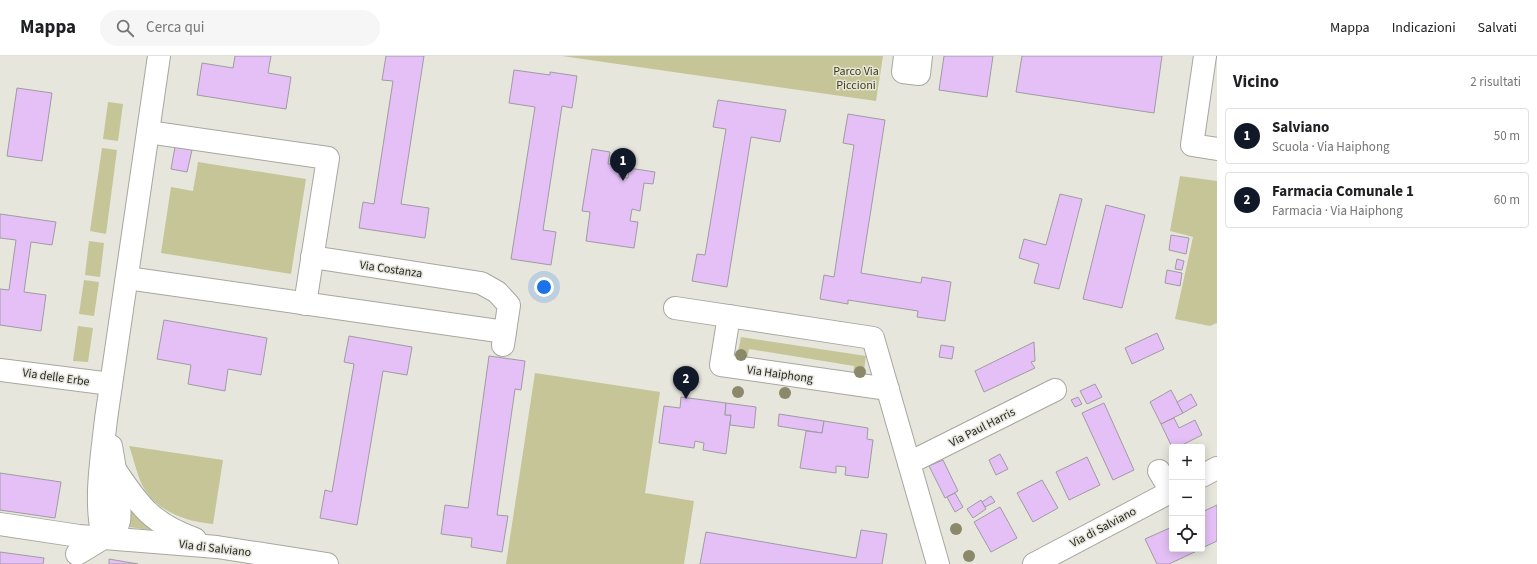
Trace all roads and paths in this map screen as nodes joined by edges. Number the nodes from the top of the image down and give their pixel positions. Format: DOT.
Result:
graph roads {
  1 [pos="905,56"];
  2 [pos="921,56"];
  3 [pos="1205,56"];
  4 [pos="155,57"];
  5 [pos="148,132"];
  6 [pos="1217,149"];
  7 [pos="312,257"];
  8 [pos="127,278"];
  9 [pos="305,304"];
  10 [pos="676,308"];
  11 [pos="729,316"];
  12 [pos="0,370"];
  13 [pos="111,384"];
  14 [pos="888,389"];
  15 [pos="1055,390"];
  16 [pos="909,463"];
  17 [pos="1217,468"];
  18 [pos="1159,471"];
  19 [pos="108,472"];
  20 [pos="1205,474"];
  21 [pos="1169,486"];
  22 [pos="1169,493"];
  23 [pos="0,524"];
  24 [pos="103,537"];
  25 [pos="217,547"];
  26 [pos="78,551"];
  27 [pos="327,564"];
  28 [pos="938,564"];
  29 [pos="1034,564"];
  1 -- 2 [label="street"];
  3 -- 6 [label="street"];
  4 -- 5 [label="street"];
  5 -- 7 [label="street"];
  5 -- 8 [label="street"];
  7 -- 9 [label="street"];
  7 -- 9 [label="street, Via Costanza"];
  8 -- 9 [label="street"];
  8 -- 13 [label="street"];
  10 -- 11 [label="street"];
  11 -- 14 [label="street"];
  11 -- 14 [label="street, Via Haiphong"];
  12 -- 13 [label="street, Via delle Erbe"];
  13 -- 19 [label="street"];
  14 -- 16 [label="street"];
  15 -- 16 [label="street, Via Paul Harris"];
  16 -- 28 [label="street"];
  17 -- 20 [label="street"];
  18 -- 21 [label="street"];
  19 -- 24 [label="street"];
  19 -- 25 [label="street"];
  19 -- 26 [label="street"];
  22 -- 29 [label="street, Via di Salviano"];
  23 -- 26 [label="street"];
  24 -- 25 [label="street, Via di Salviano"];
  24 -- 26 [label="street"];
  25 -- 27 [label="street, Via di Salviano"];
}
